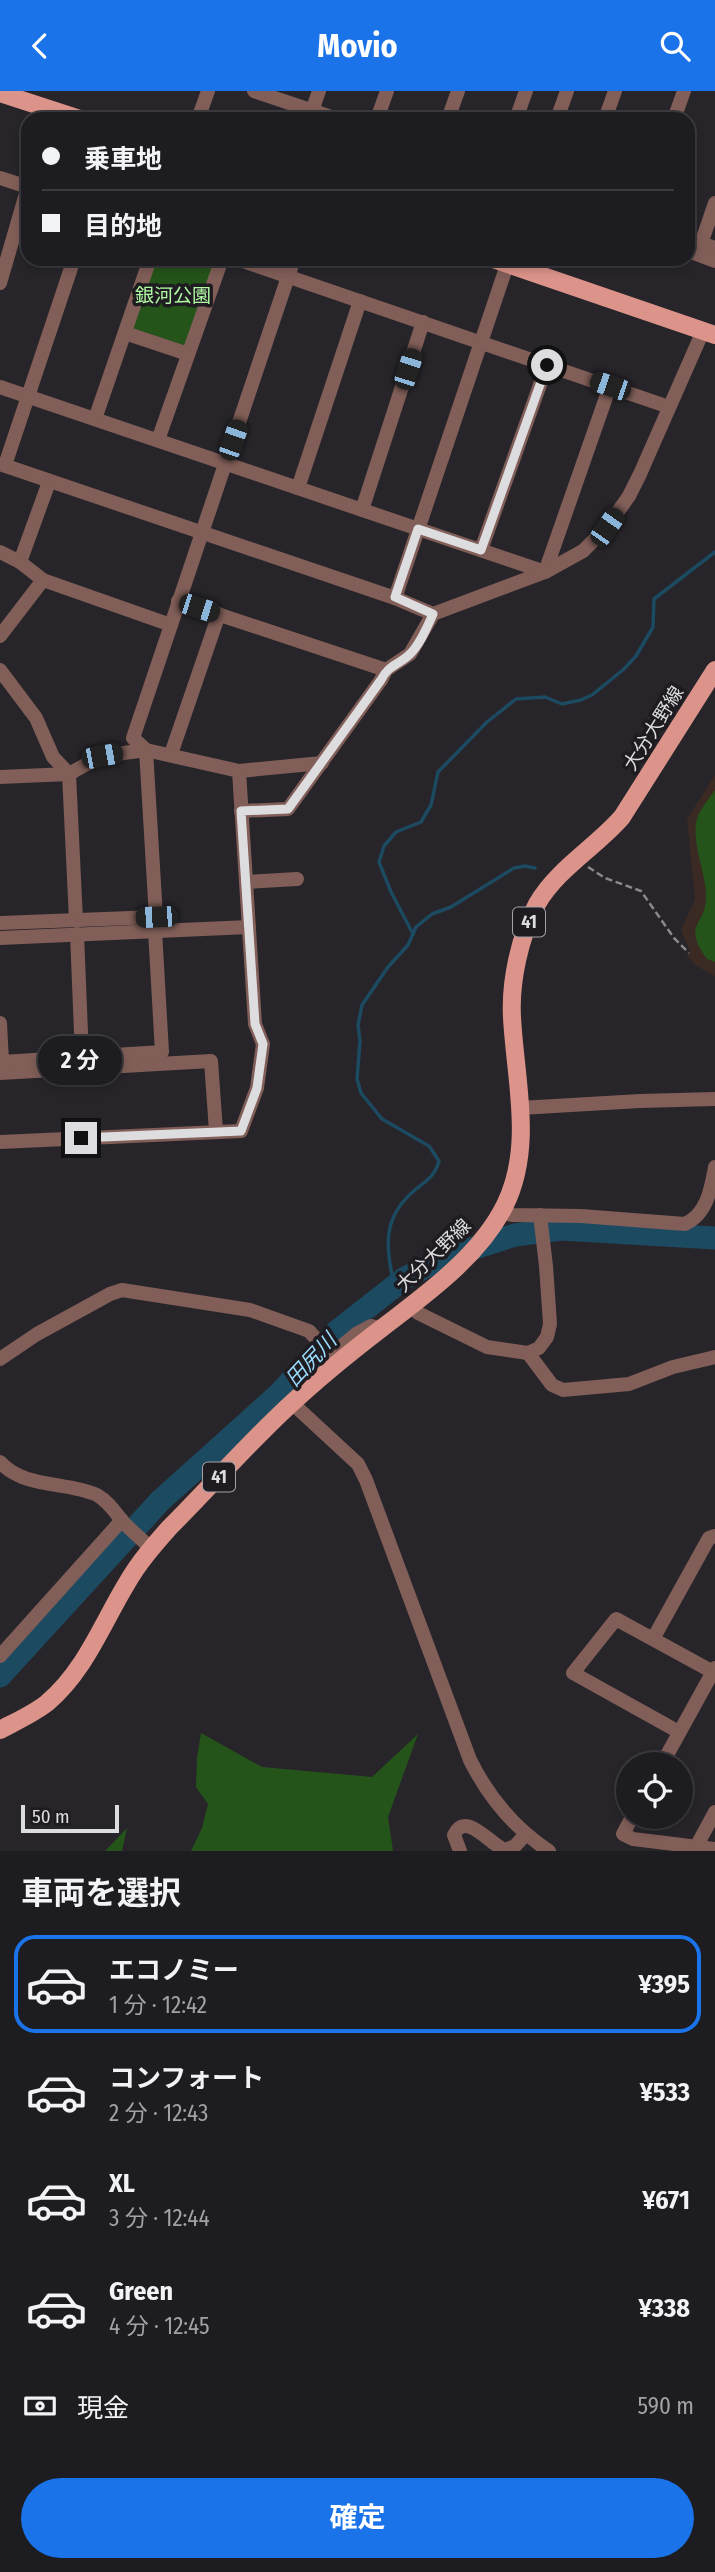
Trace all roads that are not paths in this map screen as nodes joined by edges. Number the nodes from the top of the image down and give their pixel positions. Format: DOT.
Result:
graph roads {
  1 [pos="208,91"];
  2 [pos="254,91"];
  3 [pos="319,91"];
  4 [pos="387,91"];
  5 [pos="458,91"];
  6 [pos="526,91"];
  7 [pos="567,91"];
  8 [pos="615,91"];
  9 [pos="684,91"];
  10 [pos="0,93"];
  11 [pos="312,111"];
  12 [pos="58,112"];
  13 [pos="200,112"];
  14 [pos="315,112"];
  15 [pos="380,112"];
  16 [pos="450,112"];
  17 [pos="518,112"];
  18 [pos="560,112"];
  19 [pos="608,112"];
  20 [pos="676,112"];
  21 [pos="0,178"];
  22 [pos="21,185"];
  23 [pos="715,203"];
  24 [pos="21,211"];
  25 [pos="701,244"];
  26 [pos="695,254"];
  27 [pos="715,261"];
  28 [pos="72,266"];
  29 [pos="147,266"];
  30 [pos="219,266"];
  31 [pos="257,266"];
  32 [pos="293,266"];
  33 [pos="502,266"];
  34 [pos="517,266"];
  35 [pos="289,277"];
  36 [pos="0,283"];
  37 [pos="360,301"];
  38 [pos="423,323"];
  39 [pos="125,333"];
  40 [pos="709,333"];
  41 [pos="481,342"];
  42 [pos="188,354"];
  43 [pos="547,365"];
  44 [pos="610,386"];
  45 [pos="0,387"];
  46 [pos="28,396"];
  47 [pos="669,407"];
  48 [pos="95,419"];
  49 [pos="158,440"];
  50 [pos="225,464"];
  51 [pos="2,465"];
  52 [pos="49,482"];
  53 [pos="298,488"];
  54 [pos="362,510"];
  55 [pos="418,529"];
  56 [pos="202,532"];
  57 [pos="481,550"];
  58 [pos="0,552"];
  59 [pos="20,562"];
  60 [pos="545,572"];
  61 [pos="43,580"];
  62 [pos="395,597"];
  63 [pos="178,601"];
  64 [pos="219,614"];
  65 [pos="433,614"];
  66 [pos="171,625"];
  67 [pos="0,636"];
  68 [pos="0,670"];
  69 [pos="386,670"];
  70 [pos="715,670"];
  71 [pos="146,750"];
  72 [pos="171,754"];
  73 [pos="321,763"];
  74 [pos="239,771"];
  75 [pos="69,773"];
  76 [pos="0,777"];
  77 [pos="241,811"];
  78 [pos="298,879"];
  79 [pos="246,882"];
  80 [pos="0,923"];
  81 [pos="77,927"];
  82 [pos="249,927"];
  83 [pos="155,931"];
  84 [pos="0,938"];
  85 [pos="0,1023"];
  86 [pos="82,1057"];
  87 [pos="0,1073"];
  88 [pos="715,1099"];
  89 [pos="520,1108"];
  90 [pos="216,1131"];
  91 [pos="0,1142"];
  92 [pos="715,1167"];
  93 [pos="502,1213"];
  94 [pos="540,1215"];
  95 [pos="411,1306"];
  96 [pos="380,1329"];
  97 [pos="528,1353"];
  98 [pos="715,1357"];
  99 [pos="0,1360"];
  100 [pos="292,1403"];
  101 [pos="1,1465"];
  102 [pos="123,1521"];
  103 [pos="715,1536"];
  104 [pos="146,1543"];
  105 [pos="653,1639"];
  106 [pos="0,1656"];
  107 [pos="714,1671"];
  108 [pos="0,1730"];
  109 [pos="679,1732"];
  110 [pos="668,1752"];
  111 [pos="715,1812"];
  112 [pos="626,1829"];
  113 [pos="526,1834"];
  114 [pos="696,1847"];
  115 [pos="715,1849"];
  116 [pos="460,1851"];
  117 [pos="549,1851"];
  1 -- 13 [label="street"];
  2 -- 11 [label="street"];
  3 -- 11 [label="street"];
  4 -- 15 [label="street"];
  5 -- 16 [label="street"];
  6 -- 17 [label="street"];
  7 -- 18 [label="street"];
  8 -- 19 [label="street"];
  9 -- 20 [label="street"];
  10 -- 12 [label="main road"];
  11 -- 14 [label="street"];
  21 -- 22 [label="street"];
  23 -- 25 [label="street"];
  24 -- 36 [label="street"];
  26 -- 27 [label="street"];
  28 -- 46 [label="street"];
  29 -- 39 [label="street"];
  30 -- 42 [label="street"];
  31 -- 35 [label="street"];
  32 -- 35 [label="street"];
  33 -- 41 [label="street"];
  34 -- 40 [label="main road"];
  35 -- 37 [label="street"];
  35 -- 50 [label="street"];
  37 -- 38 [label="street"];
  37 -- 53 [label="street"];
  38 -- 41 [label="street"];
  38 -- 54 [label="street"];
  39 -- 42 [label="street"];
  39 -- 48 [label="street"];
  40 -- 47 [label="street"];
  41 -- 43 [label="street"];
  41 -- 55 [label="street"];
  42 -- 49 [label="street"];
  43 -- 44 [label="street"];
  43 -- 57 [label="street"];
  44 -- 47 [label="street"];
  44 -- 60 [label="street"];
  45 -- 46 [label="street"];
  46 -- 48 [label="street"];
  46 -- 51 [label="street"];
  47 -- 60 [label="street"];
  48 -- 49 [label="street"];
  49 -- 50 [label="street"];
  50 -- 53 [label="street"];
  50 -- 56 [label="street"];
  51 -- 52 [label="street"];
  52 -- 56 [label="street"];
  52 -- 59 [label="street"];
  53 -- 54 [label="street"];
  54 -- 55 [label="street"];
  55 -- 57 [label="street"];
  55 -- 62 [label="street"];
  56 -- 62 [label="street"];
  56 -- 63 [label="street"];
  57 -- 60 [label="street"];
  58 -- 59 [label="street"];
  59 -- 61 [label="street"];
  60 -- 65 [label="street"];
  61 -- 66 [label="street"];
  61 -- 67 [label="street"];
  62 -- 65 [label="street"];
  63 -- 64 [label="street"];
  63 -- 66 [label="street"];
  64 -- 69 [label="street"];
  64 -- 72 [label="street"];
  65 -- 69 [label="street"];
  66 -- 71 [label="street"];
  68 -- 75 [label="street"];
  69 -- 73 [label="street"];
  70 -- 89 [label="main road, 大分大野線 / 41"];
  71 -- 72 [label="street"];
  71 -- 75 [label="street"];
  71 -- 81 [label="street"];
  72 -- 74 [label="street"];
  73 -- 74 [label="street"];
  73 -- 77 [label="street"];
  74 -- 77 [label="street"];
  75 -- 76 [label="street"];
  75 -- 81 [label="street"];
  77 -- 79 [label="street"];
  78 -- 79 [label="street"];
  79 -- 82 [label="street"];
  80 -- 81 [label="street"];
  81 -- 83 [label="street"];
  81 -- 84 [label="street"];
  81 -- 86 [label="street"];
  82 -- 83 [label="street"];
  82 -- 90 [label="street"];
  83 -- 86 [label="street"];
  85 -- 86 [label="street"];
  87 -- 90 [label="street"];
  88 -- 89 [label="street"];
  89 -- 93 [label="main road, 大分大野線 / 41"];
  90 -- 91 [label="street"];
  92 -- 94 [label="street"];
  93 -- 94 [label="street"];
  93 -- 95 [label="main road, 大分大野線 / 41"];
  94 -- 97 [label="street"];
  95 -- 96 [label="main road, 大分大野線 / 41"];
  95 -- 97 [label="street"];
  96 -- 99 [label="street"];
  96 -- 100 [label="main road, 大分大野線 / 41"];
  97 -- 98 [label="street"];
  100 -- 104 [label="main road, 大分大野線 / 41"];
  100 -- 113 [label="street"];
  101 -- 102 [label="street"];
  102 -- 104 [label="street"];
  102 -- 106 [label="street"];
  103 -- 105 [label="street"];
  104 -- 108 [label="main road, 大分大野線 / 41"];
  105 -- 107 [label="street"];
  105 -- 109 [label="street"];
  107 -- 109 [label="street"];
  109 -- 110 [label="street"];
  111 -- 114 [label="street"];
  112 -- 114 [label="street"];
  113 -- 116 [label="street"];
  113 -- 117 [label="street"];
  114 -- 115 [label="street"];
}
